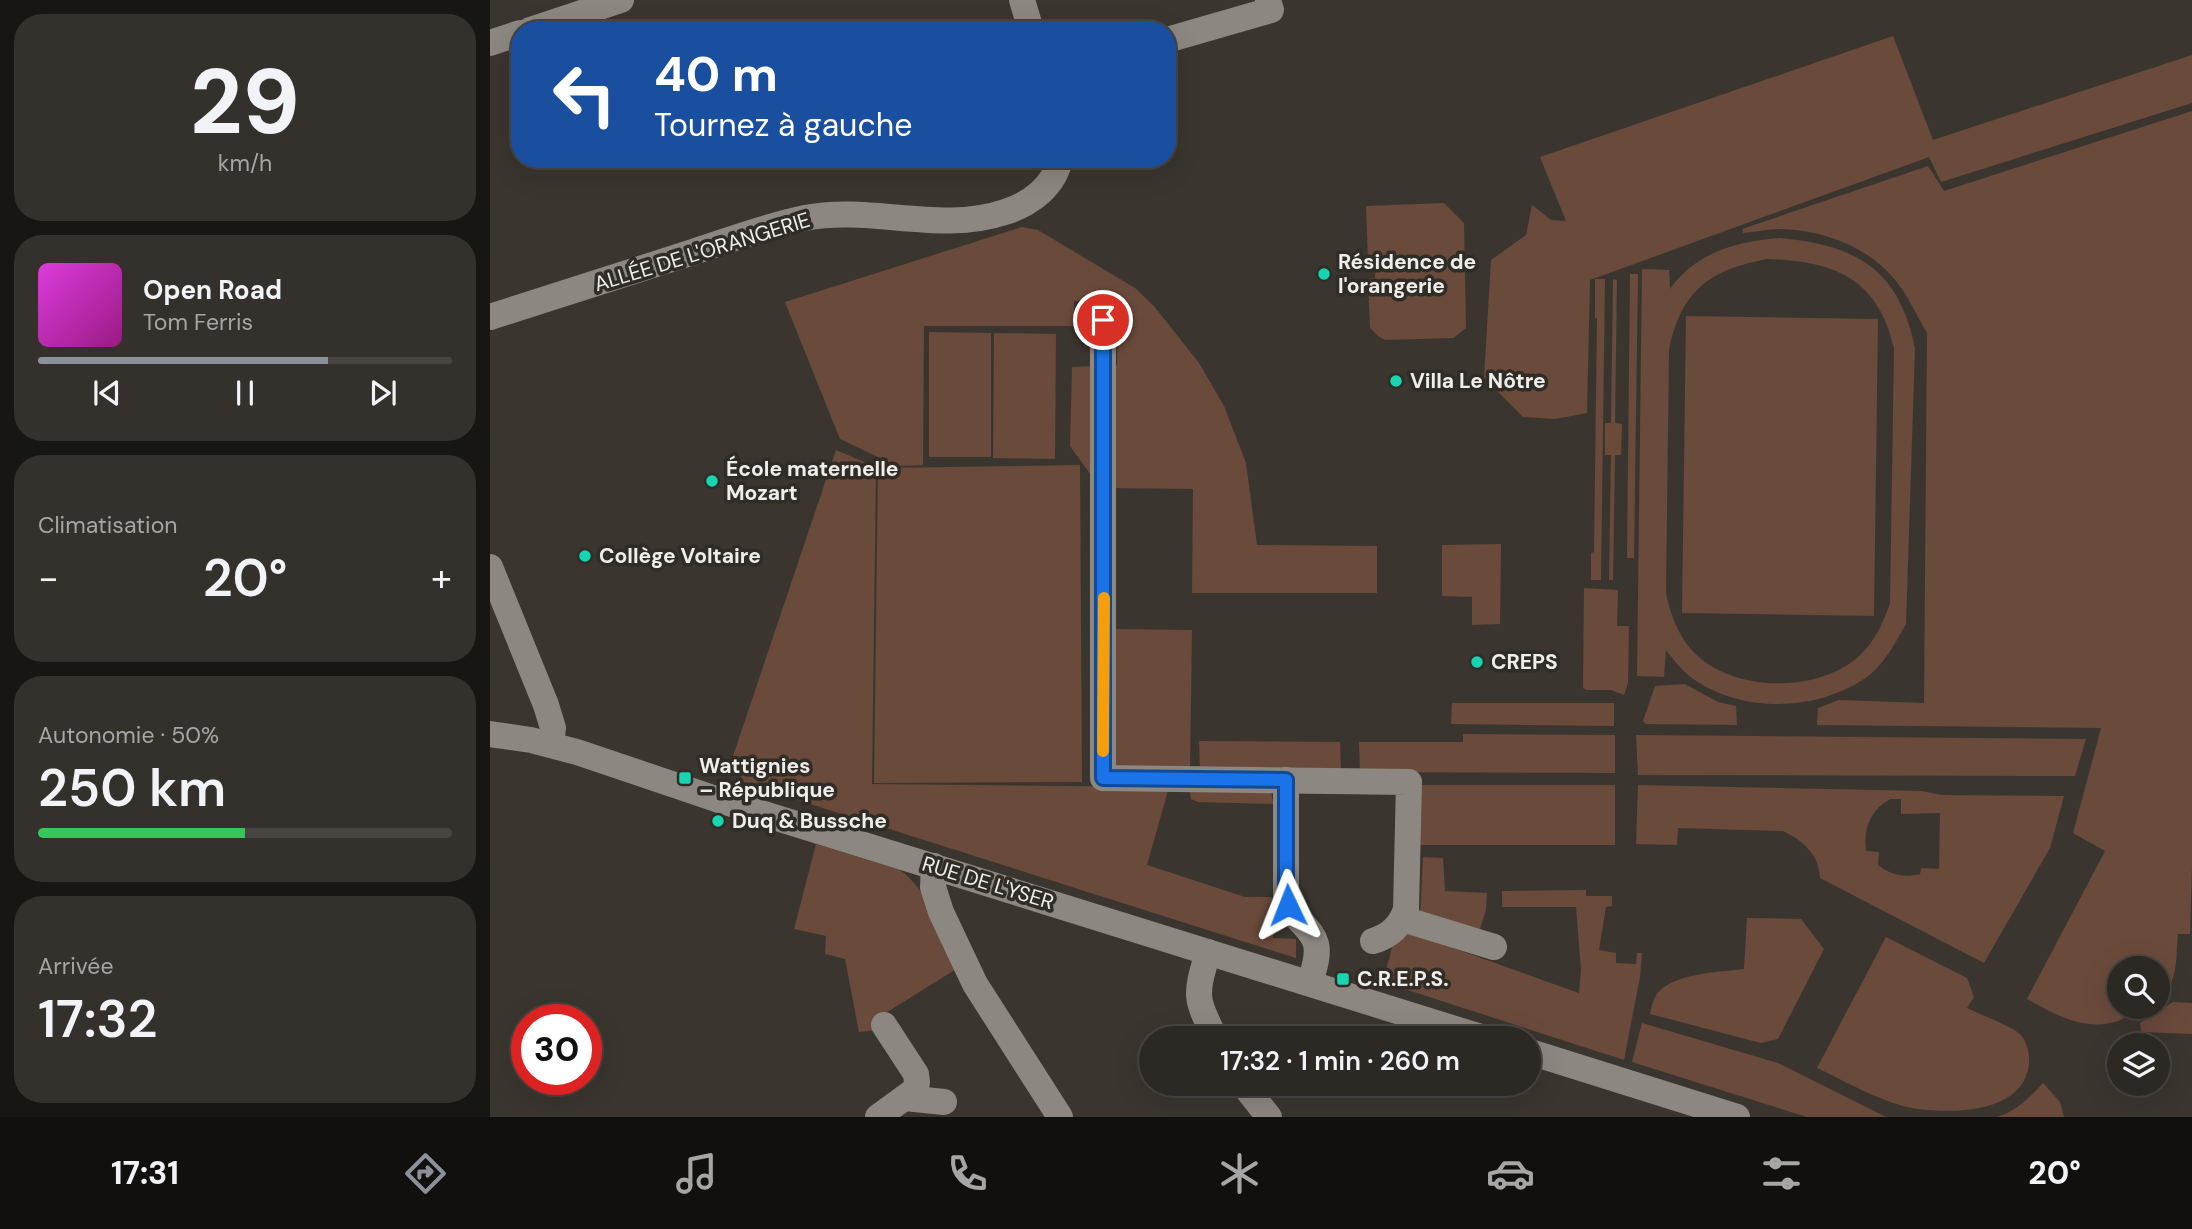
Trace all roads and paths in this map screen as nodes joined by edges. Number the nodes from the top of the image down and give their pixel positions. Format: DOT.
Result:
graph roads {
  1 [pos="621,0"];
  2 [pos="1022,0"];
  3 [pos="1268,0"];
  4 [pos="557,21"];
  5 [pos="1028,21"];
  6 [pos="511,36"];
  7 [pos="1176,37"];
  8 [pos="490,43"];
  9 [pos="1056,168"];
  10 [pos="490,317"];
  11 [pos="1103,320"];
  12 [pos="490,567"];
  13 [pos="490,734"];
  14 [pos="551,744"];
  15 [pos="1286,780"];
  16 [pos="934,866"];
  17 [pos="1403,919"];
  18 [pos="1373,941"];
  19 [pos="1494,947"];
  20 [pos="1208,952"];
  21 [pos="1310,983"];
  22 [pos="884,1026"];
  23 [pos="1209,1026"];
  24 [pos="1446,1026"];
  25 [pos="1541,1055"];
  26 [pos="1252,1096"];
  27 [pos="905,1098"];
  28 [pos="944,1102"];
  29 [pos="878,1117"];
  30 [pos="1060,1117"];
  31 [pos="1269,1117"];
  32 [pos="1737,1117"];
  1 -- 4 [label="street"];
  2 -- 5 [label="street"];
  3 -- 7 [label="street"];
  6 -- 8 [label="street"];
  9 -- 10 [label="street, ALLÉE DE L'ORANGERIE"];
  11 -- 15 [label="street"];
  12 -- 14 [label="street"];
  13 -- 14 [label="street, RUE DE L'YSER"];
  14 -- 16 [label="street, RUE DE L'YSER"];
  15 -- 17 [label="street"];
  15 -- 21 [label="street"];
  16 -- 20 [label="street, RUE DE L'YSER"];
  16 -- 30 [label="street"];
  17 -- 18 [label="street"];
  17 -- 19 [label="street"];
  20 -- 21 [label="street, RUE DE L'YSER"];
  20 -- 23 [label="street"];
  21 -- 24 [label="street, RUE DE L'YSER"];
  22 -- 27 [label="street"];
  25 -- 32 [label="street"];
  26 -- 31 [label="street"];
  27 -- 28 [label="street"];
  27 -- 29 [label="street"];
}
